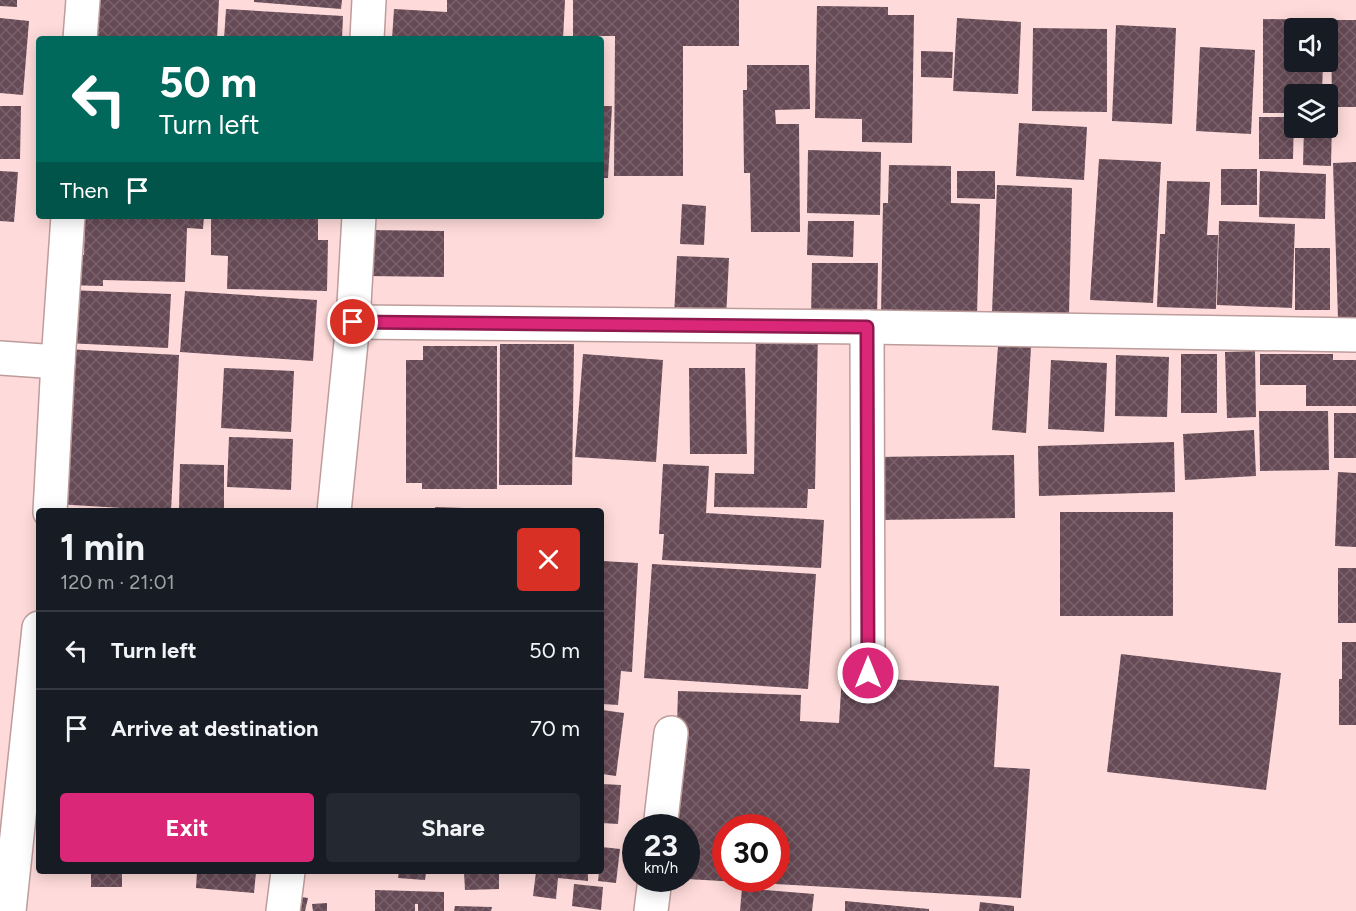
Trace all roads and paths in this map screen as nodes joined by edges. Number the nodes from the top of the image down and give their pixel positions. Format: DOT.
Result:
graph roads {
  1 [pos="82,0"];
  2 [pos="369,0"];
  3 [pos="80,36"];
  4 [pos="367,36"];
  5 [pos="68,219"];
  6 [pos="358,219"];
  7 [pos="353,322"];
  8 [pos="867,327"];
  9 [pos="1356,335"];
  10 [pos="0,358"];
  11 [pos="58,362"];
  12 [pos="50,508"];
  13 [pos="334,508"];
  14 [pos="36,656"];
  15 [pos="868,673"];
  16 [pos="671,733"];
  17 [pos="662,814"];
  18 [pos="288,874"];
  19 [pos="653,892"];
  20 [pos="9,911"];
  21 [pos="283,911"];
  22 [pos="651,911"];
  1 -- 3 [label="street"];
  2 -- 4 [label="street"];
  5 -- 11 [label="street"];
  6 -- 7 [label="street"];
  7 -- 8 [label="street"];
  7 -- 13 [label="street"];
  8 -- 9 [label="street"];
  8 -- 15 [label="street"];
  10 -- 11 [label="street"];
  11 -- 12 [label="street"];
  14 -- 20 [label="street"];
  16 -- 17 [label="street"];
  18 -- 21 [label="street"];
  19 -- 22 [label="street"];
}
